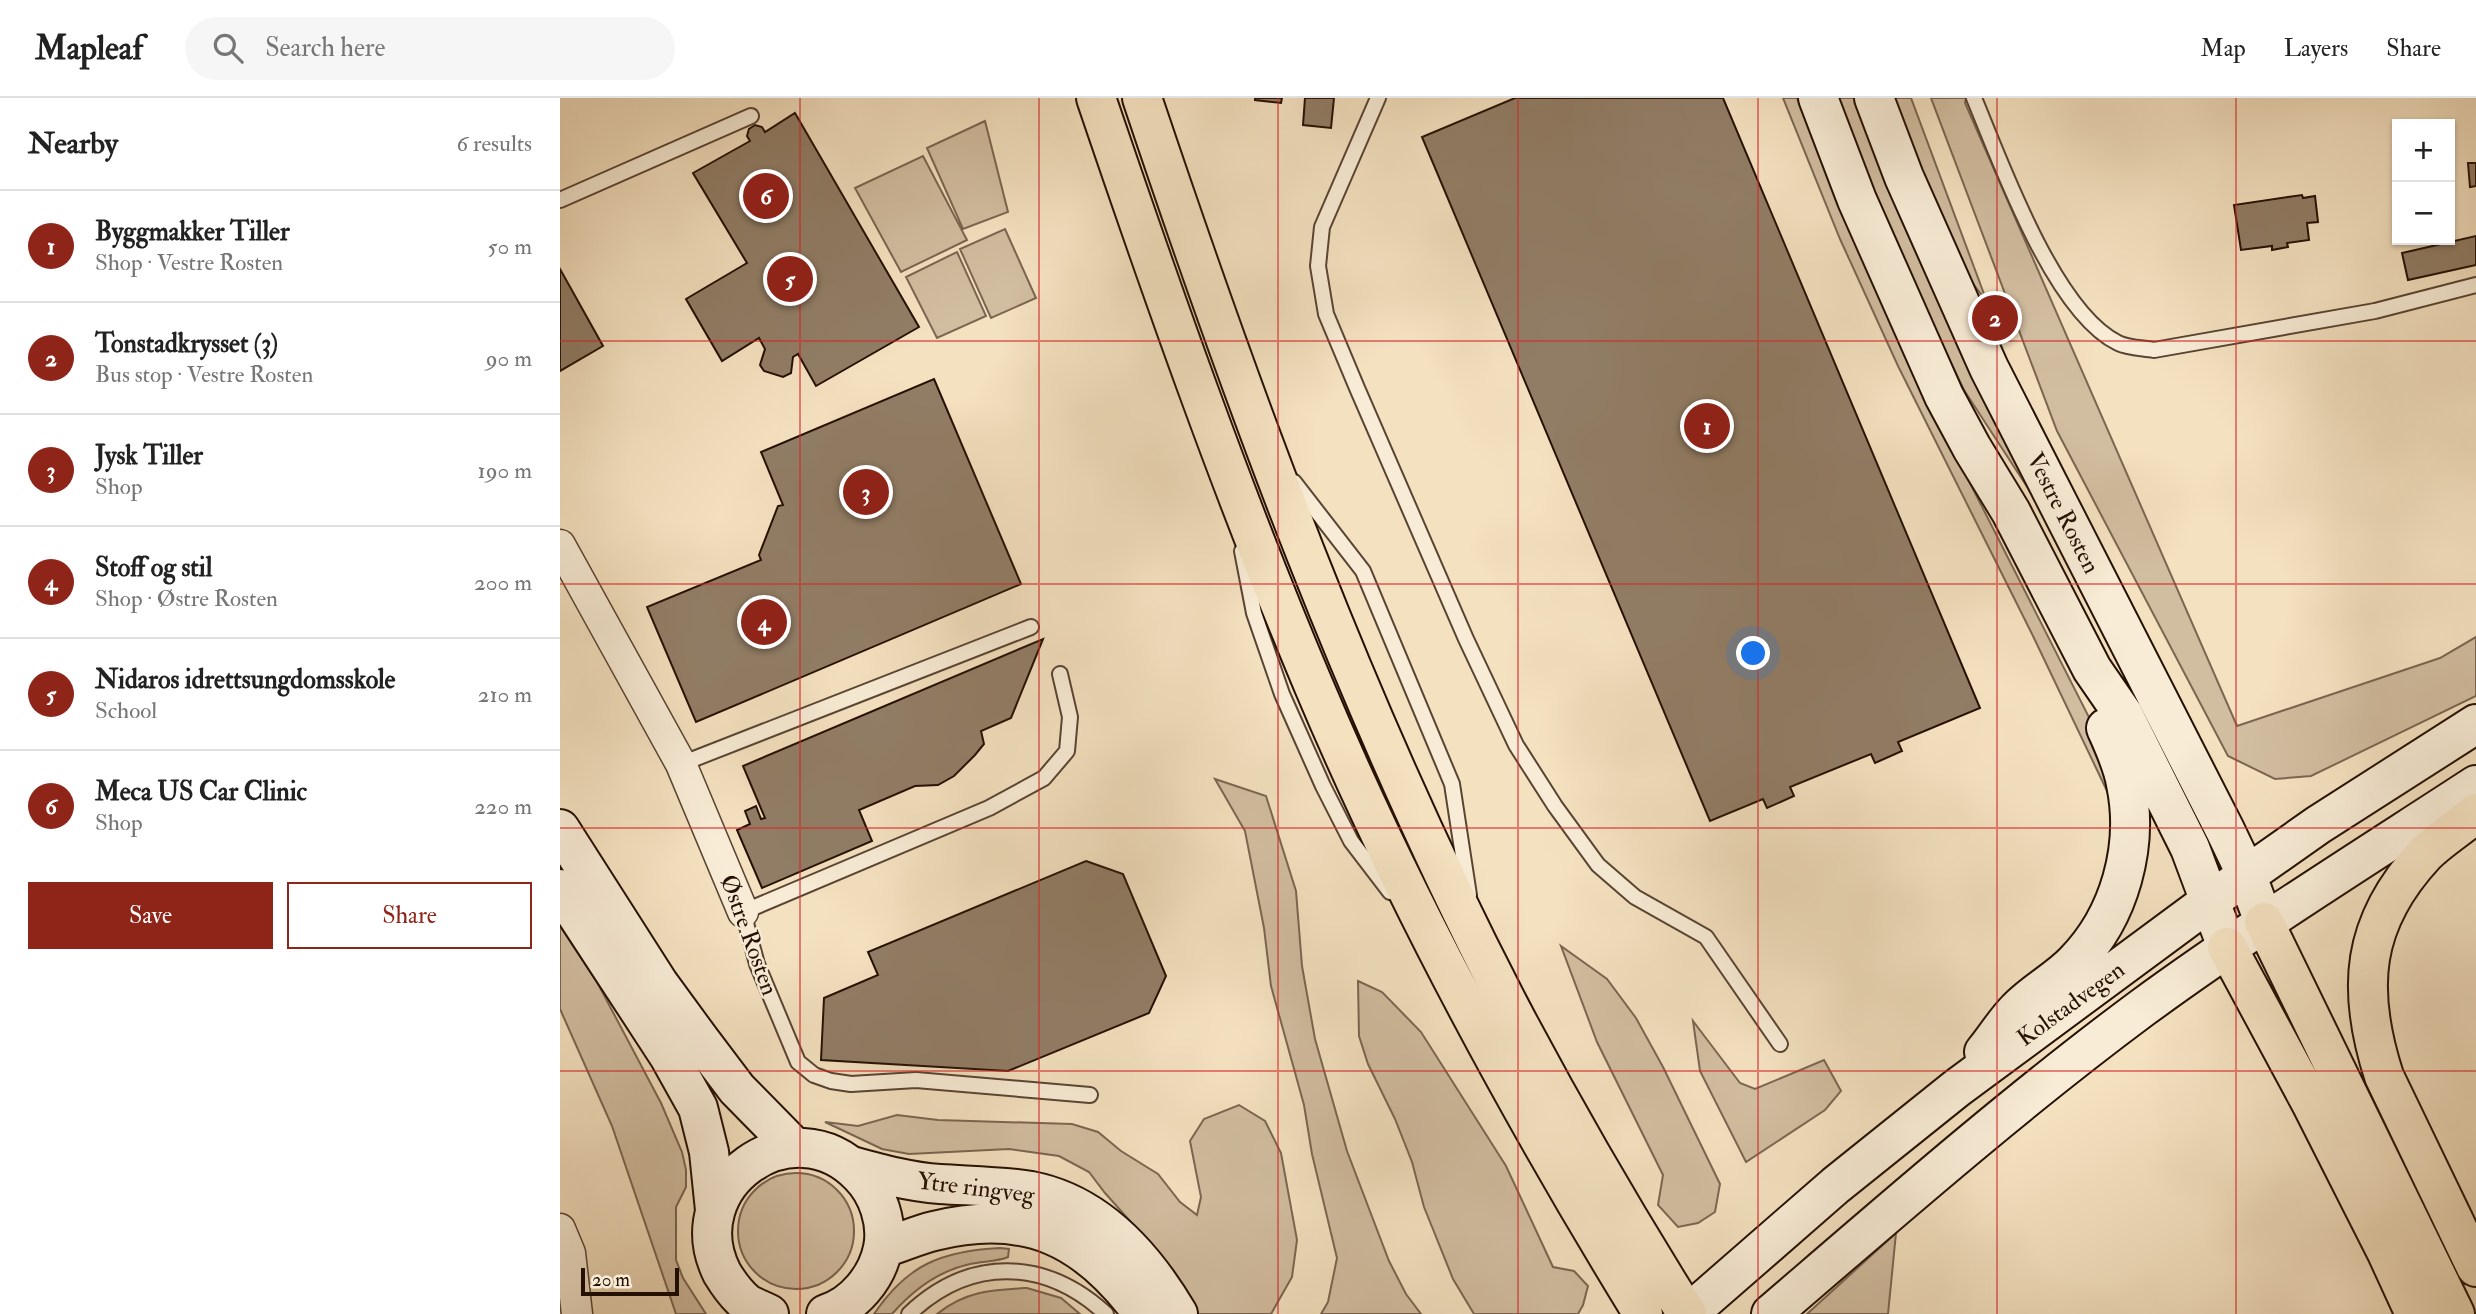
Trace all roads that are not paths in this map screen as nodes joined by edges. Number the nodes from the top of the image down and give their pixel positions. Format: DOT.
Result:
graph roads {
  1 [pos="1096,98"];
  2 [pos="1142,98"];
  3 [pos="1378,98"];
  4 [pos="1818,98"];
  5 [pos="1874,98"];
  6 [pos="1974,98"];
  7 [pos="751,116"];
  8 [pos="560,200"];
  9 [pos="2476,285"];
  10 [pos="560,545"];
  11 [pos="1031,627"];
  12 [pos="2092,669"];
  13 [pos="1059,674"];
  14 [pos="2476,724"];
  15 [pos="681,764"];
  16 [pos="2476,785"];
  17 [pos="2476,813"];
  18 [pos="560,829"];
  19 [pos="2247,876"];
  20 [pos="560,889"];
  21 [pos="2210,901"];
  22 [pos="743,912"];
  23 [pos="2264,922"];
  24 [pos="2227,947"];
  25 [pos="1780,1044"];
  26 [pos="1957,1088"];
  27 [pos="1090,1094"];
  28 [pos="794,1147"];
  29 [pos="852,1166"];
  30 [pos="715,1210"];
  31 [pos="560,1229"];
  32 [pos="1616,1234"];
  33 [pos="883,1248"];
  34 [pos="2476,1267"];
  35 [pos="844,1309"];
  36 [pos="755,1310"];
  37 [pos="577,1314"];
  38 [pos="909,1314"];
  39 [pos="1106,1314"];
  40 [pos="1143,1314"];
  41 [pos="1178,1314"];
  42 [pos="1643,1314"];
  43 [pos="1688,1314"];
  44 [pos="1771,1314"];
  45 [pos="2415,1314"];
  46 [pos="2455,1314"];
  1 -- 32 [label="highway"];
  2 -- 32 [label="highway"];
  3 -- 25 [label="lane"];
  4 -- 12 [label="main road, Vestre Rosten"];
  5 -- 19 [label="main road, Vestre Rosten"];
  6 -- 9 [label="lane"];
  7 -- 8 [label="lane"];
  10 -- 15 [label="street, Østre Rosten"];
  11 -- 15 [label="lane"];
  12 -- 21 [label="main road, Vestre Rosten"];
  12 -- 26 [label="main road, Vestre Rosten"];
  13 -- 22 [label="lane"];
  14 -- 19 [label="main road, Kolstadvegen"];
  15 -- 22 [label="street, Østre Rosten"];
  16 -- 23 [label="main road, Kolstadvegen"];
  17 -- 34 [label="highway"];
  18 -- 28 [label="main road"];
  19 -- 21 [label="main road, Kolstadvegen"];
  19 -- 23 [label="main road, Vestre Rosten"];
  20 -- 30 [label="main road"];
  21 -- 24 [label="main road, Vestre Rosten"];
  21 -- 26 [label="main road, Kolstadvegen"];
  22 -- 27 [label="lane, Østre Rosten"];
  23 -- 24 [label="main road, Kolstadvegen"];
  23 -- 46 [label="highway"];
  24 -- 44 [label="main road, Kolstadvegen"];
  24 -- 45 [label="highway"];
  26 -- 43 [label="main road, Kolstadvegen"];
  28 -- 29 [label="main road, Ytre ringveg"];
  28 -- 30 [label="main road"];
  29 -- 33 [label="main road"];
  29 -- 41 [label="main road, Ytre ringveg"];
  30 -- 36 [label="main road"];
  31 -- 37 [label="street"];
  32 -- 42 [label="highway"];
  32 -- 43 [label="highway"];
  33 -- 35 [label="main road"];
  33 -- 40 [label="main road, Ytre ringveg"];
  38 -- 39 [label="lane"];
}
